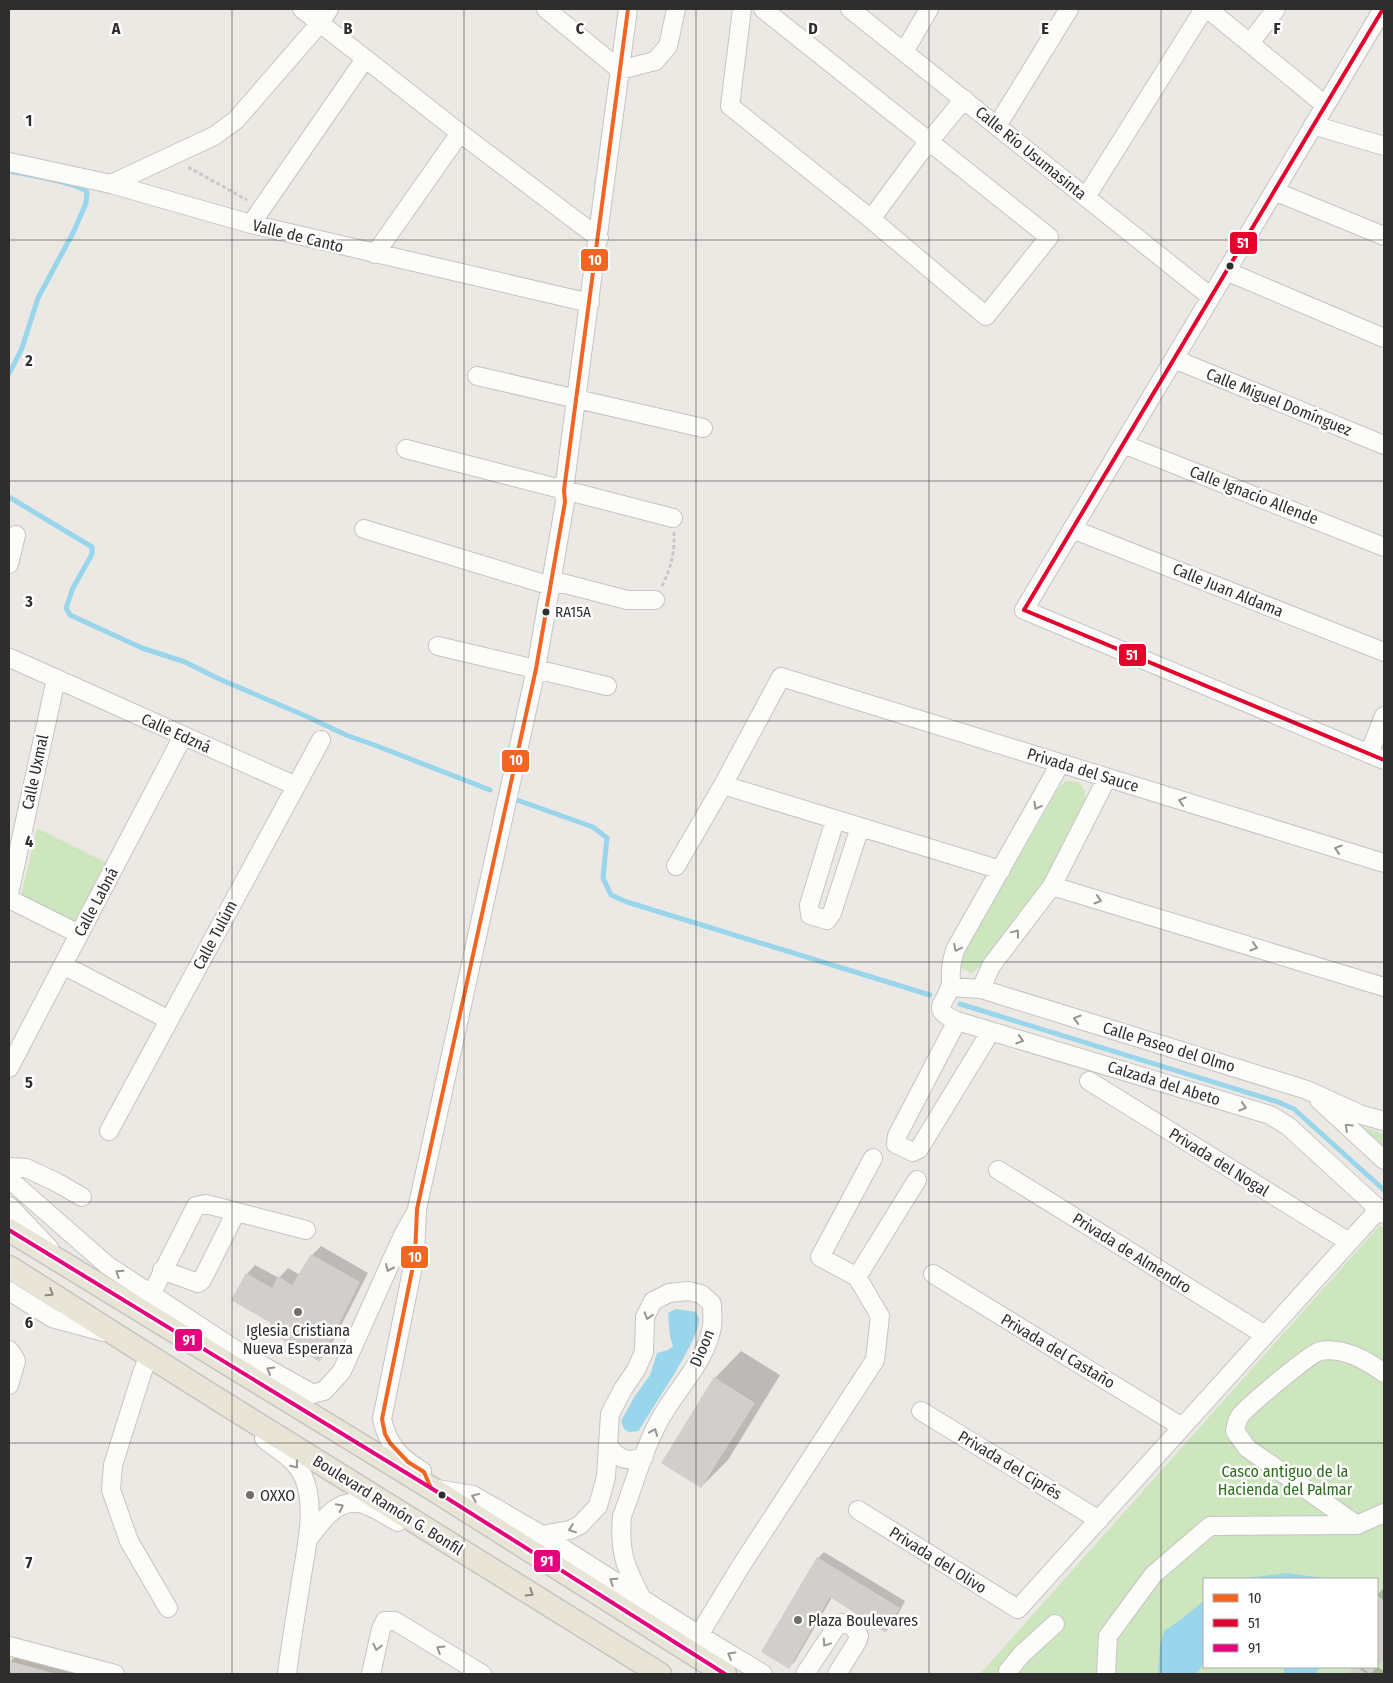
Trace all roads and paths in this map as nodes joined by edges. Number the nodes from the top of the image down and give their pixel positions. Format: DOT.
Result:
graph roads {
  1 [pos="302,9"];
  2 [pos="546,9"];
  3 [pos="628,9"];
  4 [pos="676,9"];
  5 [pos="742,9"];
  6 [pos="763,9"];
  7 [pos="850,9"];
  8 [pos="929,9"];
  9 [pos="1069,9"];
  10 [pos="1206,9"];
  11 [pos="1276,9"];
  12 [pos="1383,9"];
  13 [pos="325,16"];
  14 [pos="1250,44"];
  15 [pos="904,52"];
  16 [pos="365,59"];
  17 [pos="620,70"];
  18 [pos="964,99"];
  19 [pos="1325,105"];
  20 [pos="1314,124"];
  21 [pos="997,126"];
  22 [pos="460,133"];
  23 [pos="930,142"];
  24 [pos="1384,146"];
  25 [pos="170,156"];
  26 [pos="9,162"];
  27 [pos="111,184"];
  28 [pos="1274,191"];
  29 [pos="1086,197"];
  30 [pos="261,208"];
  31 [pos="871,219"];
  32 [pos="250,224"];
  33 [pos="1384,236"];
  34 [pos="598,238"];
  35 [pos="375,254"];
  36 [pos="1226,272"];
  37 [pos="1211,297"];
  38 [pos="590,303"];
  39 [pos="1384,338"];
  40 [pos="1174,360"];
  41 [pos="477,376"];
  42 [pos="576,399"];
  43 [pos="703,428"];
  44 [pos="1123,444"];
  45 [pos="1384,445"];
  46 [pos="406,449"];
  47 [pos="564,490"];
  48 [pos="673,518"];
  49 [pos="364,529"];
  50 [pos="1072,529"];
  51 [pos="16,535"];
  52 [pos="1384,547"];
  53 [pos="9,564"];
  54 [pos="551,586"];
  55 [pos="655,600"];
  56 [pos="438,646"];
  57 [pos="1384,652"];
  58 [pos="10,658"];
  59 [pos="536,669"];
  60 [pos="56,679"];
  61 [pos="608,686"];
  62 [pos="1384,716"];
  63 [pos="183,736"];
  64 [pos="321,740"];
  65 [pos="1377,757"];
  66 [pos="1060,764"];
  67 [pos="1107,778"];
  68 [pos="723,785"];
  69 [pos="296,786"];
  70 [pos="835,820"];
  71 [pos="860,827"];
  72 [pos="1384,863"];
  73 [pos="676,866"];
  74 [pos="1001,870"];
  75 [pos="1052,886"];
  76 [pos="9,894"];
  77 [pos="9,899"];
  78 [pos="79,934"];
  79 [pos="63,965"];
  80 [pos="950,987"];
  81 [pos="1384,987"];
  82 [pos="981,989"];
  83 [pos="169,1020"];
  84 [pos="957,1021"];
  85 [pos="991,1031"];
  86 [pos="9,1068"];
  87 [pos="1089,1081"];
  88 [pos="1308,1090"];
  89 [pos="1384,1121"];
  90 [pos="109,1131"];
  91 [pos="873,1158"];
  92 [pos="1384,1160"];
  93 [pos="9,1167"];
  94 [pos="998,1170"];
  95 [pos="9,1179"];
  96 [pos="917,1180"];
  97 [pos="82,1198"];
  98 [pos="9,1206"];
  99 [pos="417,1209"];
  100 [pos="1382,1211"];
  101 [pos="236,1212"];
  102 [pos="9,1230"];
  103 [pos="306,1230"];
  104 [pos="1349,1242"];
  105 [pos="63,1263"];
  106 [pos="9,1267"];
  107 [pos="162,1270"];
  108 [pos="933,1274"];
  109 [pos="857,1277"];
  110 [pos="9,1291"];
  111 [pos="151,1295"];
  112 [pos="116,1335"];
  113 [pos="1265,1335"];
  114 [pos="9,1350"];
  115 [pos="149,1355"];
  116 [pos="1384,1373"];
  117 [pos="262,1384"];
  118 [pos="9,1385"];
  119 [pos="203,1390"];
  120 [pos="313,1394"];
  121 [pos="921,1411"];
  122 [pos="1182,1427"];
  123 [pos="608,1444"];
  124 [pos="644,1457"];
  125 [pos="431,1488"];
  126 [pos="598,1506"];
  127 [pos="858,1510"];
  128 [pos="1384,1513"];
  129 [pos="622,1516"];
  130 [pos="1099,1520"];
  131 [pos="1357,1524"];
  132 [pos="542,1535"];
  133 [pos="307,1541"];
  134 [pos="488,1568"];
  135 [pos="643,1600"];
  136 [pos="168,1608"];
  137 [pos="1055,1624"];
  138 [pos="694,1644"];
  139 [pos="9,1646"];
  140 [pos="479,1673"];
  141 [pos="115,1674"];
  142 [pos="287,1674"];
  143 [pos="371,1674"];
  144 [pos="660,1674"];
  145 [pos="725,1674"];
  146 [pos="763,1674"];
  147 [pos="805,1674"];
  148 [pos="837,1674"];
  149 [pos="1008,1674"];
  150 [pos="1106,1674"];
  1 -- 13 [label="street"];
  2 -- 17 [label="street"];
  3 -- 17 [label="street"];
  4 -- 17 [label="street"];
  5 -- 31 [label="street"];
  6 -- 23 [label="street"];
  7 -- 15 [label="street, Calle Río Usumasinta"];
  8 -- 15 [label="street"];
  9 -- 21 [label="street"];
  10 -- 14 [label="street"];
  10 -- 29 [label="street"];
  11 -- 14 [label="street"];
  12 -- 19 [label="street"];
  13 -- 16 [label="street"];
  13 -- 25 [label="street"];
  14 -- 19 [label="street"];
  15 -- 18 [label="street, Calle Río Usumasinta"];
  16 -- 22 [label="street"];
  16 -- 30 [label="street"];
  17 -- 34 [label="street"];
  18 -- 21 [label="street, Calle Río Usumasinta"];
  18 -- 23 [label="street"];
  19 -- 20 [label="street"];
  20 -- 24 [label="street"];
  20 -- 28 [label="street"];
  21 -- 29 [label="street, Calle Río Usumasinta"];
  22 -- 34 [label="street"];
  22 -- 35 [label="street"];
  23 -- 31 [label="street"];
  23 -- 31 [label="street"];
  25 -- 27 [label="street"];
  25 -- 30 [label="path"];
  26 -- 27 [label="street, Valle de Canto"];
  27 -- 32 [label="street, Valle de Canto"];
  28 -- 33 [label="street"];
  28 -- 36 [label="street"];
  29 -- 37 [label="street, Calle Río Usumasinta"];
  30 -- 32 [label="street"];
  32 -- 35 [label="street, Valle de Canto"];
  34 -- 38 [label="street"];
  35 -- 38 [label="street, Valle de Canto"];
  36 -- 37 [label="street"];
  36 -- 39 [label="street"];
  37 -- 40 [label="street"];
  38 -- 42 [label="street"];
  40 -- 44 [label="street"];
  40 -- 45 [label="street, Calle Miguel Domínguez"];
  41 -- 42 [label="street"];
  42 -- 43 [label="street"];
  42 -- 47 [label="street"];
  44 -- 50 [label="street"];
  44 -- 52 [label="street, Calle Ignacio Allende"];
  46 -- 47 [label="street"];
  47 -- 48 [label="street"];
  47 -- 54 [label="street"];
  48 -- 55 [label="path"];
  49 -- 54 [label="street"];
  50 -- 57 [label="street, Calle Juan Aldama"];
  50 -- 65 [label="street"];
  51 -- 53 [label="street"];
  54 -- 55 [label="street"];
  54 -- 59 [label="street"];
  56 -- 59 [label="street"];
  58 -- 60 [label="street, Calle Edzná"];
  59 -- 61 [label="street"];
  59 -- 99 [label="street"];
  60 -- 63 [label="street, Calle Edzná"];
  60 -- 76 [label="street, Calle Uxmal"];
  62 -- 65 [label="street"];
  63 -- 69 [label="street, Calle Edzná"];
  63 -- 78 [label="street, Calle Labná"];
  64 -- 69 [label="street, Calle Tulúm"];
  66 -- 67 [label="street, Privada del Sauce"];
  66 -- 68 [label="street, Privada del Sauce"];
  66 -- 74 [label="street, one-way"];
  72 -- 67 [label="street, Privada del Sauce, one-way"];
  67 -- 75 [label="street"];
  68 -- 70 [label="street"];
  68 -- 73 [label="street"];
  69 -- 83 [label="street, Calle Tulúm"];
  70 -- 71 [label="street"];
  70 -- 71 [label="street"];
  71 -- 74 [label="street"];
  74 -- 80 [label="street, one-way"];
  75 -- 81 [label="street, one-way"];
  82 -- 75 [label="street, one-way"];
  77 -- 78 [label="street"];
  78 -- 79 [label="street, Calle Labná"];
  79 -- 83 [label="street"];
  79 -- 86 [label="street, Calle Labná"];
  80 -- 82 [label="street, Calle Paseo del Olmo"];
  80 -- 84 [label="street, Calzada del Abeto"];
  88 -- 82 [label="street, Calle Paseo del Olmo, one-way"];
  83 -- 90 [label="street, Calle Tulúm"];
  84 -- 85 [label="street, Calzada del Abeto"];
  84 -- 85 [label="street"];
  85 -- 100 [label="street, Calzada del Abeto, one-way"];
  87 -- 104 [label="street, Privada del Nogal"];
  88 -- 89 [label="street, Calle Paseo del Olmo"];
  92 -- 88 [label="street, one-way"];
  91 -- 109 [label="street"];
  93 -- 97 [label="street"];
  94 -- 113 [label="street, Privada de Almendro"];
  111 -- 95 [label="street, one-way"];
  96 -- 109 [label="street"];
  98 -- 105 [label="street"];
  99 -- 120 [label="street, one-way"];
  99 -- 125 [label="street"];
  100 -- 104 [label="street"];
  101 -- 103 [label="street"];
  101 -- 107 [label="street"];
  101 -- 107 [label="street"];
  102 -- 105 [label="main road"];
  104 -- 113 [label="street"];
  105 -- 117 [label="main road"];
  106 -- 112 [label="main road, Boulevard Ramón G. Bonfil, one-way"];
  107 -- 111 [label="street"];
  108 -- 122 [label="street, Privada del Castaño"];
  109 -- 138 [label="street"];
  110 -- 112 [label="street, Boulevard Ramón G. Bonfil"];
  120 -- 111 [label="street, one-way"];
  112 -- 115 [label="main road, Boulevard Ramón G. Bonfil"];
  113 -- 122 [label="street"];
  114 -- 118 [label="street"];
  115 -- 119 [label="main road, Boulevard Ramón G. Bonfil"];
  115 -- 136 [label="street"];
  116 -- 131 [label="street"];
  117 -- 120 [label="street"];
  117 -- 125 [label="main road"];
  119 -- 133 [label="street, one-way"];
  119 -- 134 [label="main road, Boulevard Ramón G. Bonfil"];
  121 -- 130 [label="street, Privada del Ciprés"];
  122 -- 130 [label="street"];
  123 -- 124 [label="street"];
  124 -- 123 [label="street, Dioon, one-way"];
  123 -- 126 [label="street, Dioon"];
  124 -- 129 [label="street, Dioon"];
  132 -- 125 [label="street, one-way"];
  125 -- 138 [label="main road"];
  126 -- 129 [label="street"];
  126 -- 132 [label="street, Dioon, one-way"];
  127 -- 130 [label="street, Privada del Olivo"];
  128 -- 131 [label="street"];
  129 -- 135 [label="street, Dioon"];
  131 -- 150 [label="street"];
  135 -- 132 [label="street, one-way"];
  133 -- 134 [label="street, one-way"];
  133 -- 142 [label="street"];
  134 -- 144 [label="main road, Boulevard Ramón G. Bonfil, one-way"];
  135 -- 138 [label="street"];
  137 -- 149 [label="street"];
  138 -- 145 [label="main road"];
  146 -- 138 [label="street, one-way"];
  139 -- 141 [label="street"];
  140 -- 143 [label="street, one-way"];
  148 -- 147 [label="street, one-way"];
}
